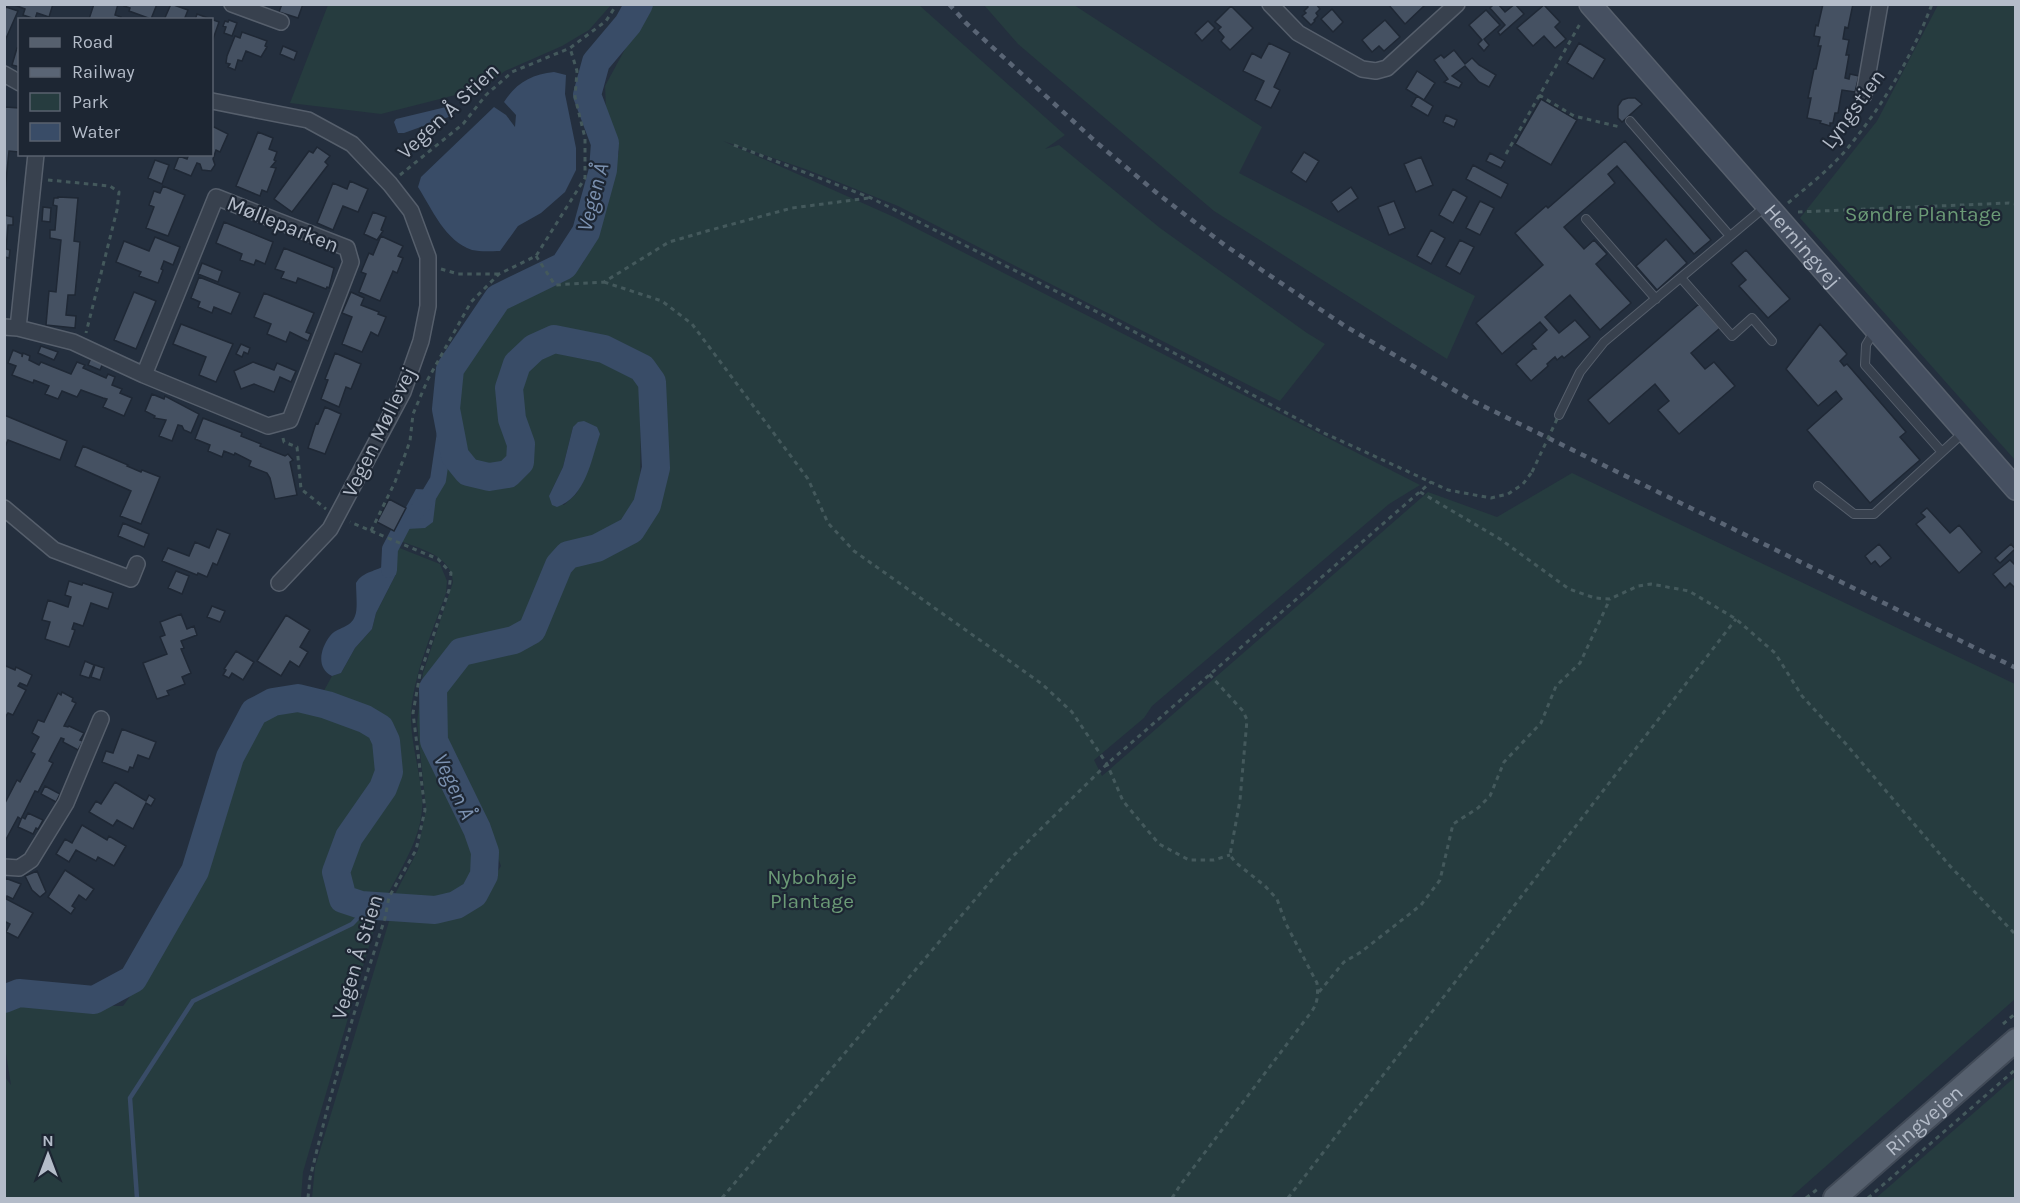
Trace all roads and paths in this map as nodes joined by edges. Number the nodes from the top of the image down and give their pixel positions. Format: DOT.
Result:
graph roads {
  1 [pos="231,4"];
  2 [pos="617,4"];
  3 [pos="1270,4"];
  4 [pos="1457,4"];
  5 [pos="1880,4"];
  6 [pos="1932,4"];
  7 [pos="1590,5"];
  8 [pos="281,22"];
  9 [pos="570,48"];
  10 [pos="4,74"];
  11 [pos="18,82"];
  12 [pos="1539,95"];
  13 [pos="1864,95"];
  14 [pos="213,101"];
  15 [pos="1630,121"];
  16 [pos="1626,134"];
  17 [pos="734,145"];
  18 [pos="1506,154"];
  19 [pos="36,156"];
  20 [pos="34,178"];
  21 [pos="390,184"];
  22 [pos="871,198"];
  23 [pos="2016,204"];
  24 [pos="1772,209"];
  25 [pos="1586,219"];
  26 [pos="1730,236"];
  27 [pos="536,256"];
  28 [pos="428,266"];
  29 [pos="499,274"];
  30 [pos="1681,278"];
  31 [pos="604,282"];
  32 [pos="1656,299"];
  33 [pos="11,327"];
  34 [pos="1876,329"];
  35 [pos="1772,341"];
  36 [pos="83,346"];
  37 [pos="144,375"];
  38 [pos="1559,416"];
  39 [pos="278,423"];
  40 [pos="1966,431"];
  41 [pos="1942,452"];
  42 [pos="1431,483"];
  43 [pos="1818,486"];
  44 [pos="2016,489"];
  45 [pos="1419,492"];
  46 [pos="4,508"];
  47 [pos="338,517"];
  48 [pos="371,531"];
  49 [pos="136,564"];
  50 [pos="279,584"];
  51 [pos="1610,599"];
  52 [pos="1736,619"];
  53 [pos="1209,674"];
  54 [pos="101,719"];
  55 [pos="1107,764"];
  56 [pos="1230,855"];
  57 [pos="4,867"];
  58 [pos="2016,935"];
  59 [pos="1318,993"];
  60 [pos="2015,1041"];
  61 [pos="2016,1069"];
  62 [pos="308,1198"];
  63 [pos="722,1198"];
  64 [pos="1172,1198"];
  65 [pos="1288,1198"];
  66 [pos="1835,1198"];
  67 [pos="1868,1198"];
  1 -- 8 [label="street"];
  2 -- 9 [label="path, Vegen Å Stien"];
  3 -- 4 [label="street"];
  5 -- 13 [label="street"];
  6 -- 24 [label="path, Lyngstien"];
  7 -- 12 [label="path"];
  7 -- 24 [label="street, Herningvej"];
  9 -- 21 [label="path, Vegen Å Stien"];
  9 -- 27 [label="path"];
  10 -- 11 [label="street"];
  12 -- 16 [label="path"];
  12 -- 18 [label="path"];
  14 -- 21 [label="street, Vegen Møllevej"];
  15 -- 26 [label="lane"];
  17 -- 22 [label="path"];
  19 -- 20 [label="street"];
  20 -- 33 [label="street"];
  20 -- 36 [label="path"];
  21 -- 28 [label="street, Vegen Møllevej"];
  22 -- 31 [label="path"];
  22 -- 42 [label="path"];
  23 -- 24 [label="path"];
  24 -- 26 [label="lane"];
  24 -- 34 [label="street, Herningvej"];
  25 -- 32 [label="lane"];
  26 -- 30 [label="lane"];
  27 -- 29 [label="path"];
  27 -- 31 [label="path"];
  28 -- 29 [label="path"];
  28 -- 47 [label="street, Vegen Møllevej"];
  29 -- 48 [label="path"];
  30 -- 32 [label="lane"];
  30 -- 35 [label="lane"];
  31 -- 55 [label="path"];
  32 -- 38 [label="lane"];
  33 -- 36 [label="street"];
  34 -- 40 [label="street, Herningvej"];
  34 -- 41 [label="lane"];
  36 -- 37 [label="street"];
  37 -- 39 [label="street"];
  37 -- 39 [label="street, Mølleparken"];
  38 -- 42 [label="path, bridge"];
  39 -- 47 [label="path, Vegen Å Stien"];
  40 -- 41 [label="lane"];
  40 -- 44 [label="street, Herningvej"];
  41 -- 43 [label="lane"];
  42 -- 45 [label="path"];
  45 -- 51 [label="path"];
  45 -- 53 [label="path"];
  46 -- 49 [label="street"];
  47 -- 48 [label="path, Vegen Å Stien"];
  47 -- 50 [label="street, Vegen Møllevej"];
  48 -- 62 [label="path, Vegen Å Stien"];
  51 -- 52 [label="path"];
  51 -- 59 [label="path"];
  52 -- 58 [label="path"];
  52 -- 65 [label="path"];
  53 -- 55 [label="path"];
  53 -- 56 [label="path"];
  54 -- 57 [label="street"];
  55 -- 56 [label="path"];
  55 -- 63 [label="path"];
  56 -- 59 [label="path"];
  59 -- 64 [label="path"];
  60 -- 66 [label="main road, Ringvejen"];
  61 -- 67 [label="path"];
}
